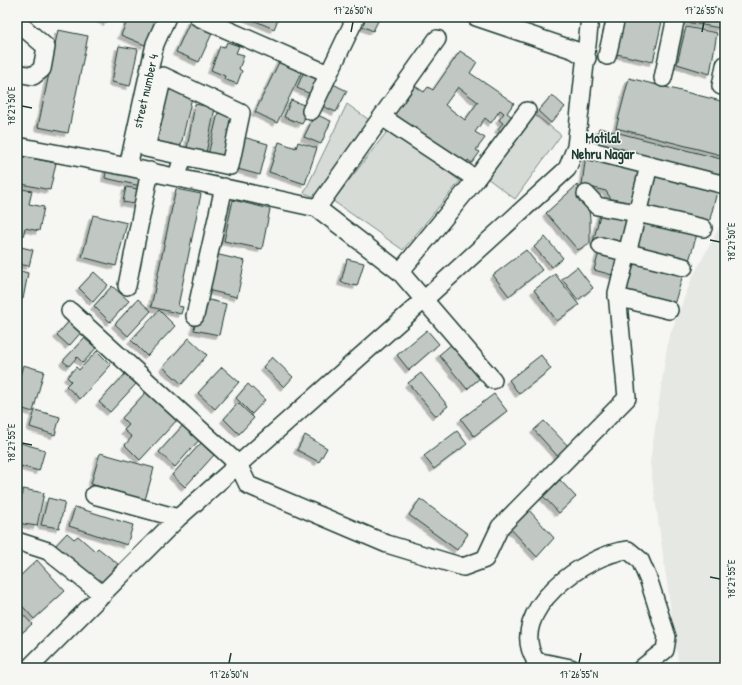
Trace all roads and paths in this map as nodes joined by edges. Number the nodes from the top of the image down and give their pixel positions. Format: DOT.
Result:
graph roads {
  1 [pos="168,17"];
  2 [pos="198,17"];
  3 [pos="356,17"];
  4 [pos="476,17"];
  5 [pos="590,17"];
  6 [pos="616,17"];
  7 [pos="676,17"];
  8 [pos="17,22"];
  9 [pos="437,39"];
  10 [pos="607,56"];
  11 [pos="586,58"];
  12 [pos="725,65"];
  13 [pos="17,73"];
  14 [pos="328,74"];
  15 [pos="663,78"];
  16 [pos="721,86"];
  17 [pos="311,111"];
  18 [pos="528,111"];
  19 [pos="382,117"];
  20 [pos="17,146"];
  21 [pos="576,147"];
  22 [pos="182,156"];
  23 [pos="649,166"];
  24 [pos="128,167"];
  25 [pos="150,171"];
  26 [pos="177,177"];
  27 [pos="476,179"];
  28 [pos="725,185"];
  29 [pos="224,187"];
  30 [pos="586,194"];
  31 [pos="317,208"];
  32 [pos="637,213"];
  33 [pos="703,228"];
  34 [pos="601,246"];
  35 [pos="627,253"];
  36 [pos="684,268"];
  37 [pos="400,272"];
  38 [pos="127,286"];
  39 [pos="617,297"];
  40 [pos="425,299"];
  41 [pos="668,310"];
  42 [pos="70,311"];
  43 [pos="195,316"];
  44 [pos="493,380"];
  45 [pos="238,464"];
  46 [pos="94,495"];
  47 [pos="178,518"];
  48 [pos="17,541"];
  49 [pos="103,595"];
  50 [pos="535,664"];
  51 [pos="29,668"];
  52 [pos="571,668"];
  53 [pos="642,668"];
  1 -- 24 [label="street, street number 4"];
  2 -- 14 [label="street"];
  3 -- 14 [label="street"];
  4 -- 11 [label="street"];
  5 -- 11 [label="street"];
  6 -- 10 [label="street"];
  7 -- 15 [label="street"];
  8 -- 13 [label="street"];
  9 -- 19 [label="street"];
  11 -- 21 [label="street"];
  12 -- 16 [label="street"];
  14 -- 17 [label="street"];
  18 -- 27 [label="street"];
  19 -- 27 [label="street"];
  19 -- 31 [label="street"];
  20 -- 24 [label="street"];
  21 -- 23 [label="street"];
  21 -- 40 [label="street"];
  22 -- 22 [label="street"];
  22 -- 26 [label="street"];
  23 -- 28 [label="street"];
  23 -- 32 [label="street"];
  24 -- 25 [label="street"];
  25 -- 26 [label="street"];
  25 -- 38 [label="street"];
  26 -- 29 [label="street"];
  27 -- 37 [label="street"];
  29 -- 31 [label="street"];
  29 -- 43 [label="street"];
  30 -- 32 [label="street"];
  31 -- 37 [label="street"];
  32 -- 33 [label="street"];
  32 -- 35 [label="street"];
  34 -- 35 [label="street"];
  35 -- 36 [label="street"];
  35 -- 39 [label="street"];
  37 -- 40 [label="street"];
  39 -- 41 [label="street"];
  39 -- 45 [label="street"];
  40 -- 44 [label="street"];
  40 -- 45 [label="street"];
  42 -- 45 [label="street"];
  45 -- 47 [label="street"];
  46 -- 47 [label="street"];
  47 -- 49 [label="street"];
  48 -- 49 [label="street"];
  49 -- 51 [label="street"];
  50 -- 52 [label="street"];
  50 -- 53 [label="street"];
}
